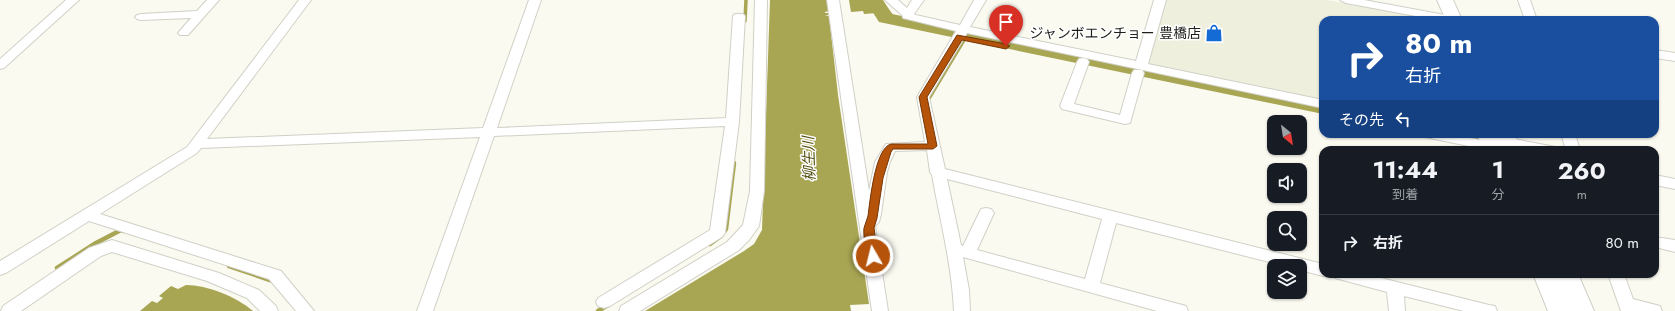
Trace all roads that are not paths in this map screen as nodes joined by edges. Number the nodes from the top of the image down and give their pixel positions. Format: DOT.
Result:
graph roads {
  1 [pos="73,0"];
  2 [pos="213,0"];
  3 [pos="305,0"];
  4 [pos="535,0"];
  5 [pos="761,0"];
  6 [pos="833,0"];
  7 [pos="891,0"];
  8 [pos="918,0"];
  9 [pos="980,0"];
  10 [pos="1160,0"];
  11 [pos="1346,0"];
  12 [pos="1430,0"];
  13 [pos="1445,0"];
  14 [pos="1524,0"];
  15 [pos="201,14"];
  16 [pos="739,16"];
  17 [pos="907,16"];
  18 [pos="1432,16"];
  19 [pos="1445,16"];
  20 [pos="1448,16"];
  21 [pos="1530,16"];
  22 [pos="141,17"];
  23 [pos="184,33"];
  24 [pos="963,35"];
  25 [pos="1659,55"];
  26 [pos="1675,57"];
  27 [pos="1084,62"];
  28 [pos="0,65"];
  29 [pos="1140,70"];
  30 [pos="1319,103"];
  31 [pos="1319,111"];
  32 [pos="732,122"];
  33 [pos="488,131"];
  34 [pos="1460,138"];
  35 [pos="1497,143"];
  36 [pos="197,144"];
  37 [pos="933,146"];
  38 [pos="1520,146"];
  39 [pos="1659,172"];
  40 [pos="943,173"];
  41 [pos="1675,176"];
  42 [pos="1659,181"];
  43 [pos="1675,184"];
  44 [pos="986,213"];
  45 [pos="88,215"];
  46 [pos="1110,216"];
  47 [pos="869,228"];
  48 [pos="1659,243"];
  49 [pos="1675,246"];
  50 [pos="963,251"];
  51 [pos="0,269"];
  52 [pos="1319,269"];
  53 [pos="1356,278"];
  54 [pos="1547,278"];
  55 [pos="1568,278"];
  56 [pos="1617,278"];
  57 [pos="1091,287"];
  58 [pos="1395,288"];
  59 [pos="604,302"];
  60 [pos="1628,308"];
  61 [pos="8,311"];
  62 [pos="270,311"];
  63 [pos="306,311"];
  64 [pos="425,311"];
  65 [pos="627,311"];
  66 [pos="880,311"];
  67 [pos="962,311"];
  68 [pos="1180,311"];
  69 [pos="1397,311"];
  70 [pos="1489,311"];
  71 [pos="1560,311"];
  72 [pos="1582,311"];
  73 [pos="1654,311"];
  1 -- 28 [label="street"];
  2 -- 15 [label="street"];
  3 -- 36 [label="street"];
  4 -- 33 [label="street"];
  5 -- 65 [label="street"];
  6 -- 47 [label="street"];
  7 -- 17 [label="street"];
  8 -- 17 [label="street"];
  9 -- 24 [label="street"];
  10 -- 29 [label="street"];
  11 -- 18 [label="street"];
  12 -- 19 [label="main road"];
  13 -- 20 [label="main road"];
  14 -- 21 [label="street"];
  15 -- 22 [label="street"];
  15 -- 23 [label="street"];
  16 -- 32 [label="street"];
  17 -- 24 [label="street"];
  24 -- 27 [label="street"];
  24 -- 29 [label="street"];
  24 -- 37 [label="street"];
  25 -- 26 [label="street"];
  27 -- 29 [label="street"];
  27 -- 29 [label="street"];
  29 -- 30 [label="street"];
  29 -- 31 [label="street"];
  32 -- 33 [label="street"];
  32 -- 59 [label="street"];
  33 -- 36 [label="street"];
  33 -- 64 [label="street"];
  34 -- 35 [label="street"];
  35 -- 38 [label="street"];
  36 -- 45 [label="street"];
  37 -- 40 [label="street"];
  37 -- 47 [label="street"];
  39 -- 41 [label="street"];
  40 -- 46 [label="street"];
  40 -- 50 [label="street"];
  42 -- 43 [label="street"];
  44 -- 50 [label="street"];
  45 -- 51 [label="street"];
  45 -- 63 [label="street"];
  46 -- 52 [label="street"];
  46 -- 57 [label="street"];
  47 -- 66 [label="street"];
  48 -- 49 [label="street"];
  50 -- 57 [label="street"];
  50 -- 67 [label="street"];
  53 -- 58 [label="street"];
  54 -- 71 [label="main road"];
  55 -- 72 [label="main road"];
  56 -- 60 [label="street"];
  57 -- 68 [label="street"];
  58 -- 69 [label="street"];
  58 -- 70 [label="street"];
  60 -- 73 [label="street"];
  61 -- 62 [label="street"];
}
